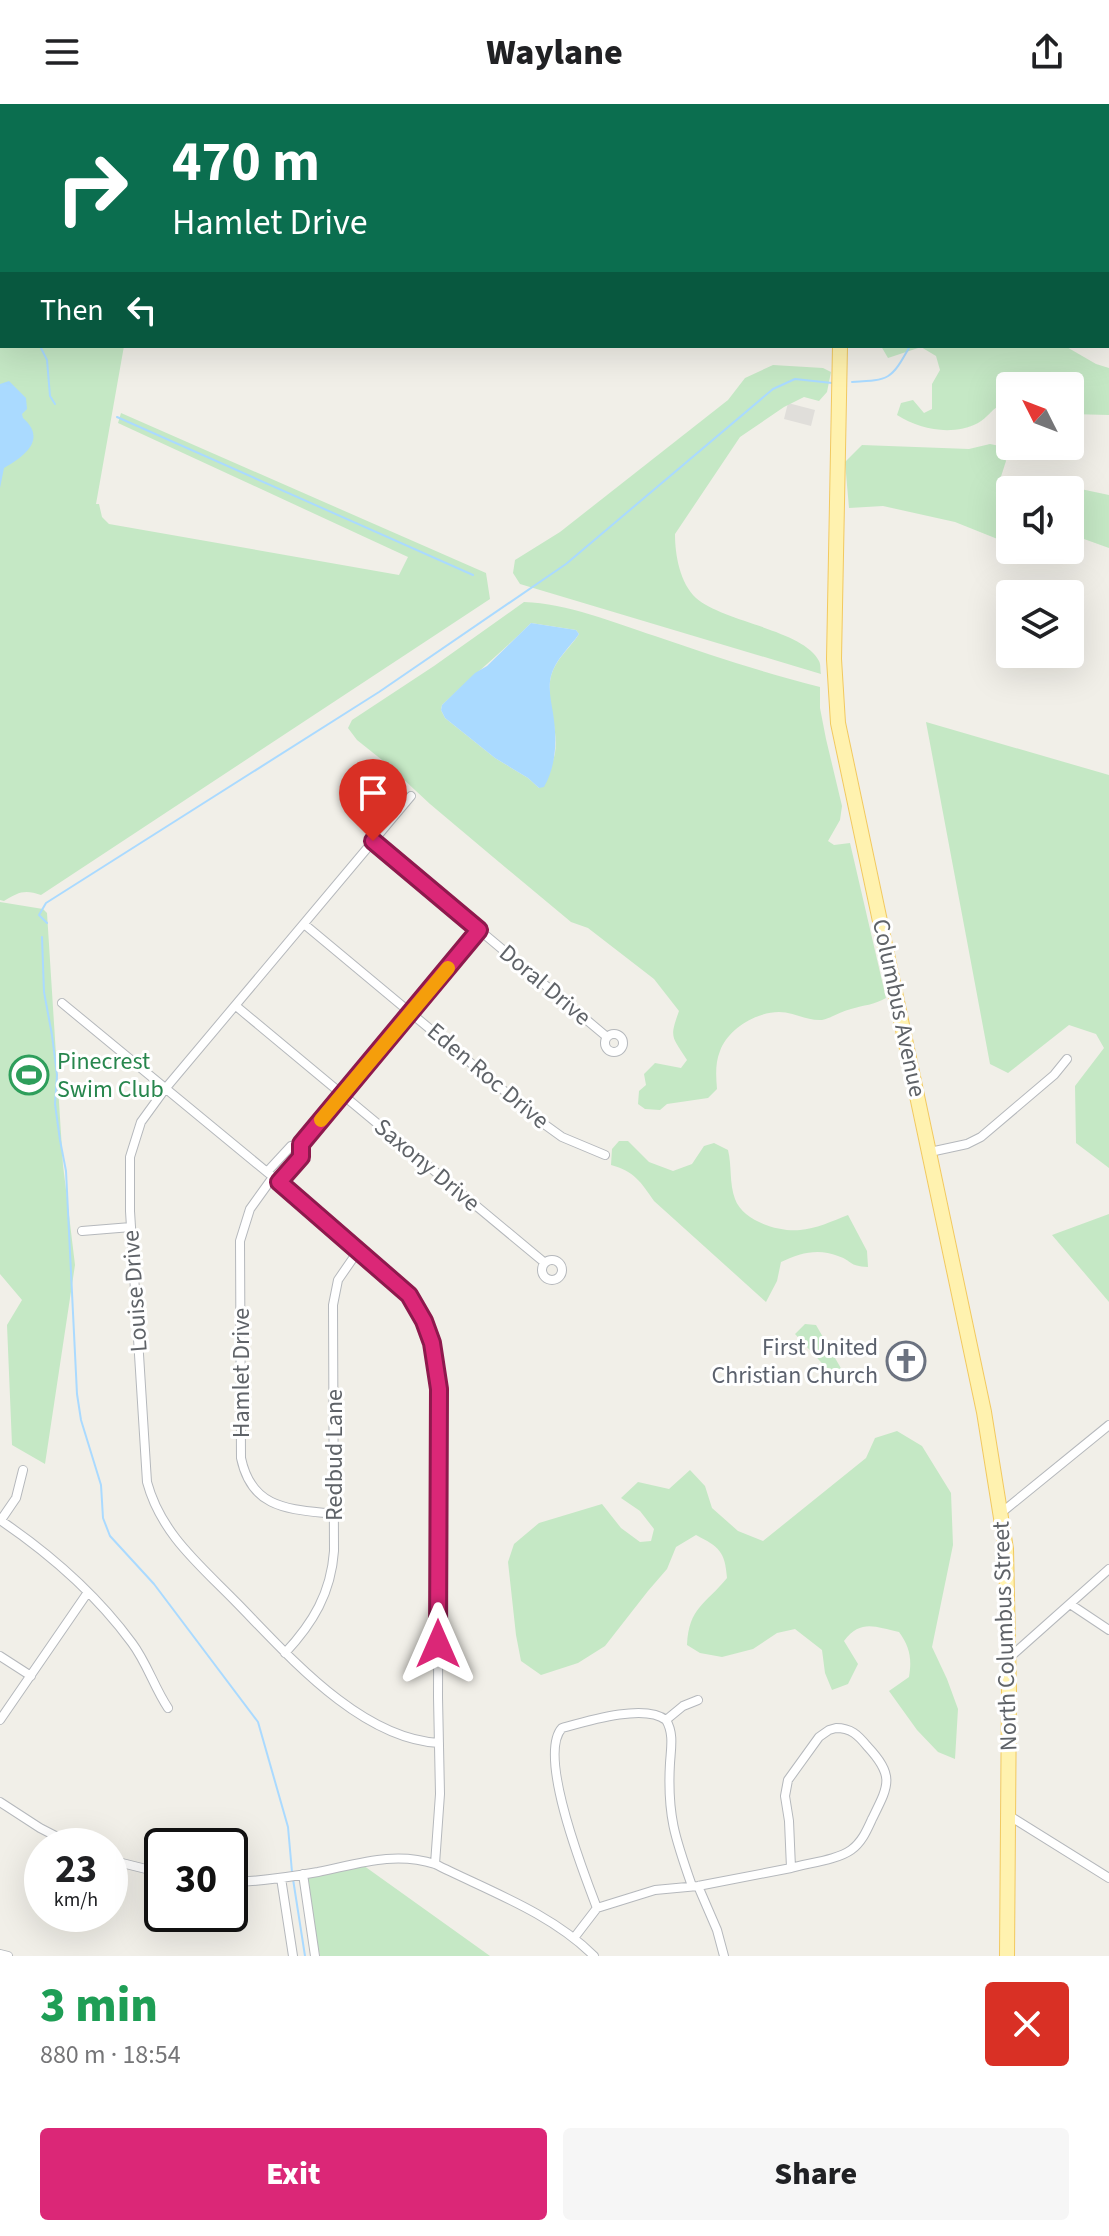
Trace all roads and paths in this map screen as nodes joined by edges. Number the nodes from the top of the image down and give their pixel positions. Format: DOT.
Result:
graph roads {
  1 [pos="840,348"];
  2 [pos="411,796"];
  3 [pos="373,841"];
  4 [pos="304,924"];
  5 [pos="479,930"];
  6 [pos="62,1003"];
  7 [pos="236,1006"];
  8 [pos="411,1012"];
  9 [pos="607,1037"];
  10 [pos="1067,1059"];
  11 [pos="165,1089"];
  12 [pos="342,1095"];
  13 [pos="301,1144"];
  14 [pos="930,1152"];
  15 [pos="605,1155"];
  16 [pos="273,1177"];
  17 [pos="131,1227"];
  18 [pos="82,1231"];
  19 [pos="358,1251"];
  20 [pos="545,1263"];
  21 [pos="965,1320"];
  22 [pos="1109,1425"];
  23 [pos="23,1470"];
  24 [pos="1001,1513"];
  25 [pos="334,1514"];
  26 [pos="0,1520"];
  27 [pos="1109,1569"];
  28 [pos="88,1592"];
  29 [pos="1070,1604"];
  30 [pos="1109,1630"];
  31 [pos="285,1653"];
  32 [pos="0,1656"];
  33 [pos="1009,1659"];
  34 [pos="31,1676"];
  35 [pos="698,1700"];
  36 [pos="168,1708"];
  37 [pos="0,1720"];
  38 [pos="666,1720"];
  39 [pos="439,1743"];
  40 [pos="0,1802"];
  41 [pos="1008,1815"];
  42 [pos="40,1828"];
  43 [pos="435,1864"];
  44 [pos="791,1868"];
  45 [pos="301,1874"];
  46 [pos="283,1877"];
  47 [pos="1109,1878"];
  48 [pos="248,1880"];
  49 [pos="695,1886"];
  50 [pos="597,1908"];
  51 [pos="574,1938"];
  52 [pos="0,1954"];
  53 [pos="8,1956"];
  54 [pos="293,1956"];
  55 [pos="315,1956"];
  56 [pos="594,1956"];
  57 [pos="724,1956"];
  58 [pos="1007,1956"];
  1 -- 14 [label="main road, Columbus Avenue"];
  2 -- 3 [label="street, Louise Drive"];
  3 -- 4 [label="street, Louise Drive"];
  3 -- 5 [label="street, Doral Drive"];
  4 -- 7 [label="street, Louise Drive"];
  4 -- 8 [label="street, Eden Roc Drive"];
  5 -- 8 [label="street, Hamlet Drive"];
  5 -- 9 [label="street, Doral Drive"];
  6 -- 11 [label="street"];
  7 -- 11 [label="street, Louise Drive"];
  7 -- 12 [label="street, Saxony Drive"];
  8 -- 12 [label="street, Hamlet Drive"];
  8 -- 15 [label="street, Eden Roc Drive"];
  10 -- 14 [label="street"];
  11 -- 16 [label="street"];
  11 -- 17 [label="street, Louise Drive"];
  12 -- 13 [label="street, Hamlet Drive"];
  12 -- 20 [label="street, Saxony Drive"];
  13 -- 16 [label="street, Hamlet Drive"];
  13 -- 16 [label="street, Hamlet Drive"];
  14 -- 21 [label="main road, Columbus Avenue"];
  16 -- 19 [label="street"];
  16 -- 25 [label="street, Hamlet Drive"];
  17 -- 18 [label="street"];
  17 -- 31 [label="street, Louise Drive"];
  19 -- 25 [label="street, Redbud Lane"];
  19 -- 39 [label="street"];
  21 -- 24 [label="main road, North Columbus Street"];
  22 -- 24 [label="street"];
  23 -- 26 [label="street"];
  24 -- 33 [label="main road, North Columbus Street"];
  25 -- 31 [label="street, Redbud Lane"];
  26 -- 28 [label="street"];
  27 -- 29 [label="street"];
  28 -- 34 [label="street"];
  28 -- 36 [label="street"];
  29 -- 30 [label="street"];
  29 -- 33 [label="street"];
  31 -- 39 [label="street, Louise Drive"];
  32 -- 34 [label="street"];
  33 -- 41 [label="main road, North Columbus Street"];
  34 -- 37 [label="street"];
  35 -- 38 [label="street"];
  38 -- 49 [label="street"];
  38 -- 50 [label="street"];
  39 -- 43 [label="street"];
  40 -- 42 [label="street"];
  41 -- 47 [label="street"];
  41 -- 58 [label="main road, North Columbus Street"];
  43 -- 45 [label="street"];
  43 -- 51 [label="street"];
  44 -- 44 [label="street"];
  44 -- 49 [label="street"];
  45 -- 46 [label="street"];
  45 -- 55 [label="street"];
  46 -- 48 [label="street"];
  46 -- 54 [label="street"];
  49 -- 50 [label="street"];
  49 -- 57 [label="street"];
  50 -- 51 [label="street"];
  51 -- 56 [label="street"];
  52 -- 53 [label="street"];
}
